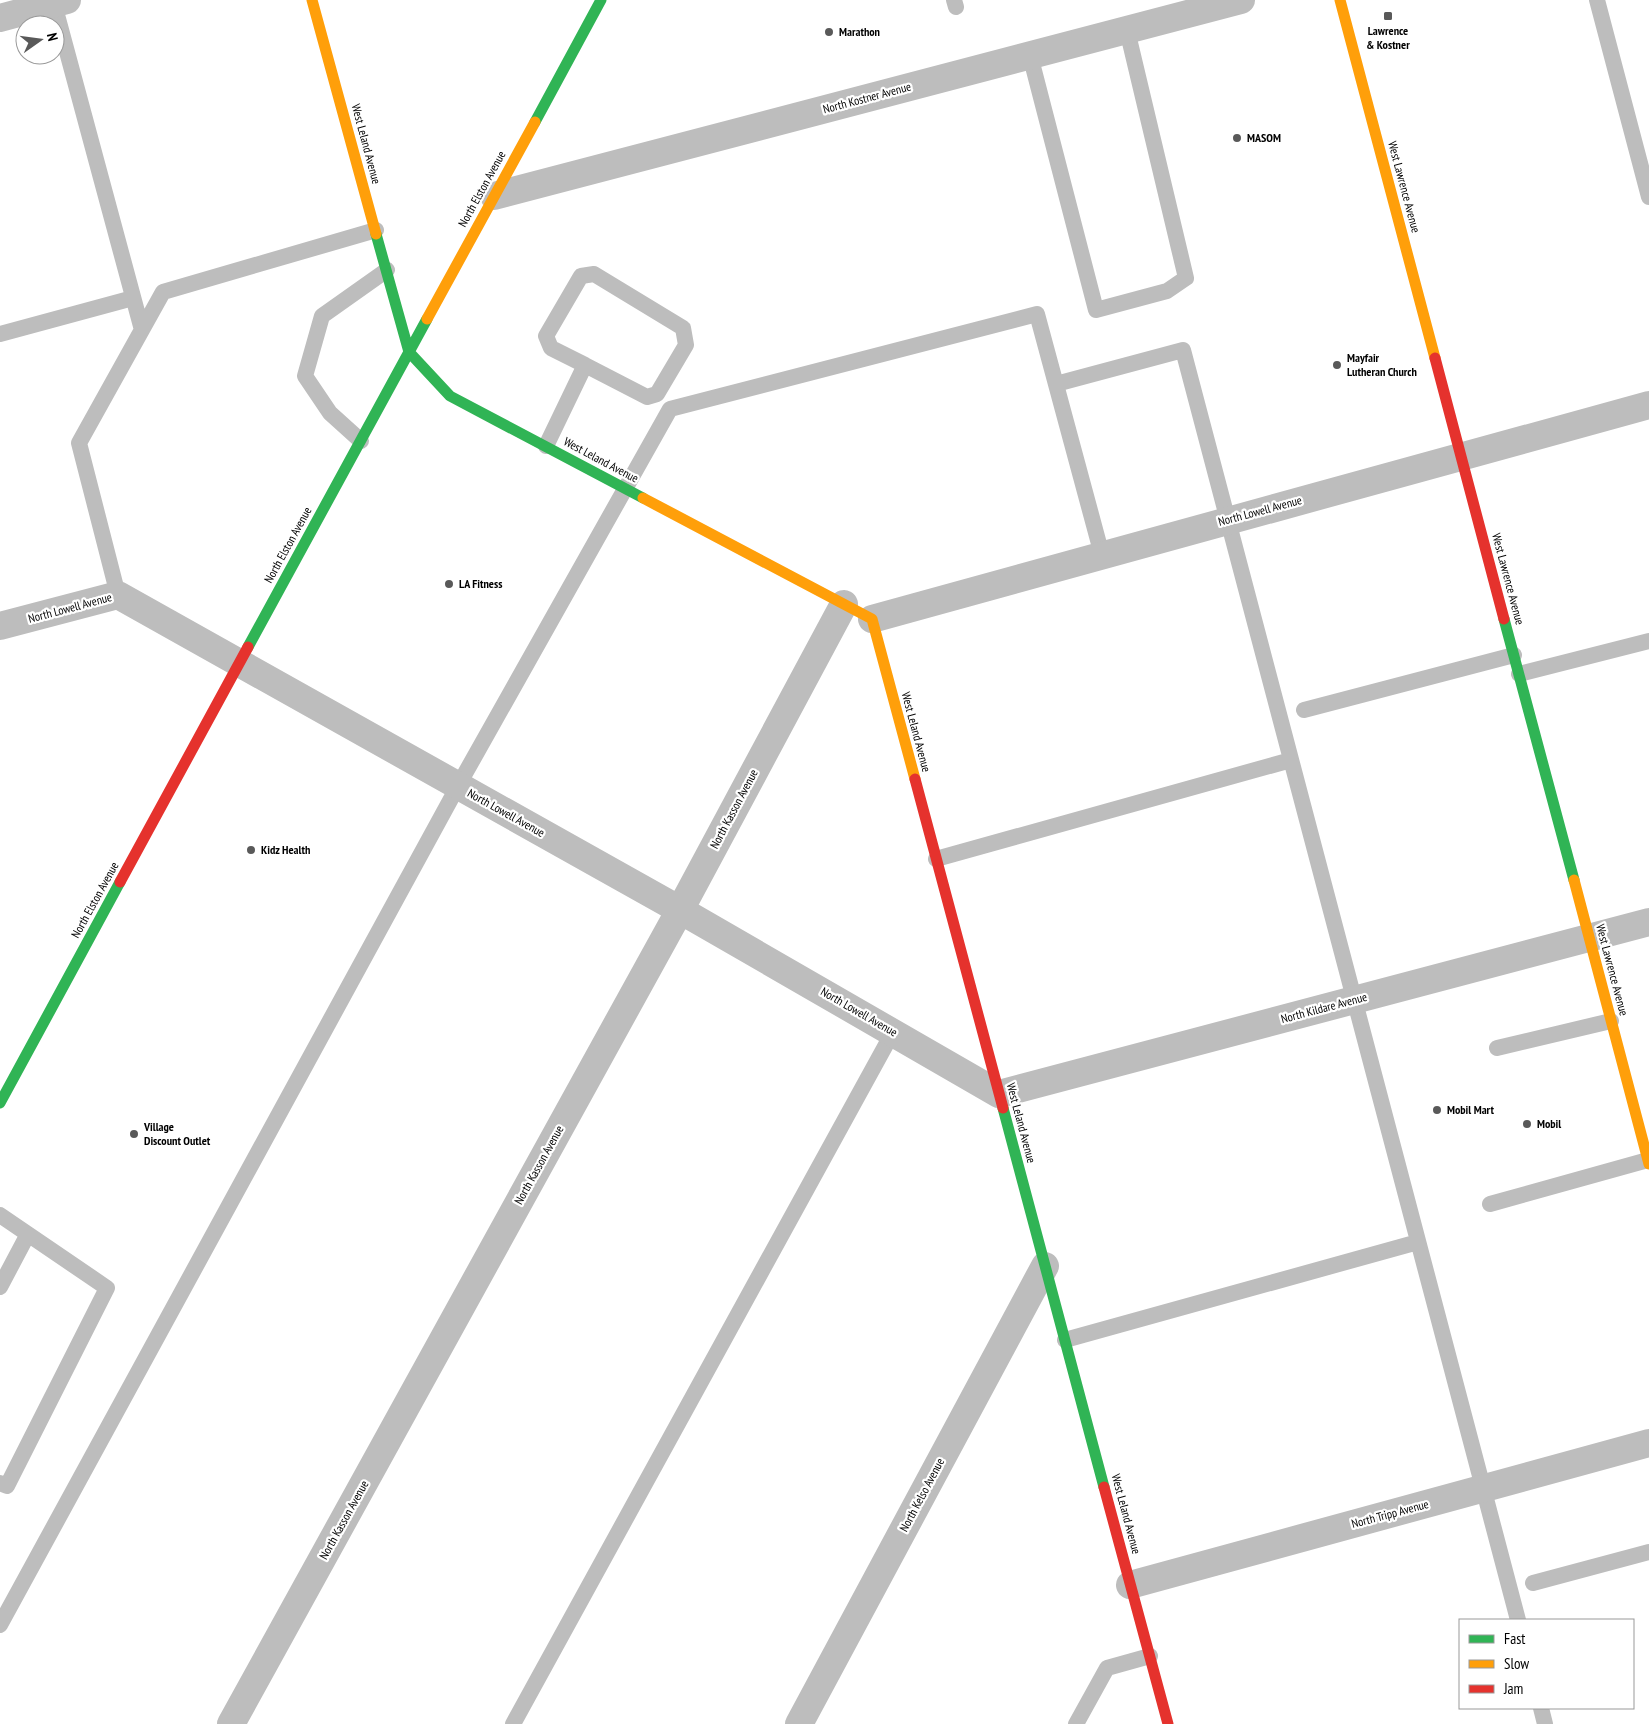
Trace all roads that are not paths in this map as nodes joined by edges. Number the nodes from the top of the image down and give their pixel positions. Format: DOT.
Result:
graph roads {
  1 [pos="312,0"];
  2 [pos="601,0"];
  3 [pos="1240,0"];
  4 [pos="1340,0"];
  5 [pos="1597,0"];
  6 [pos="58,1"];
  7 [pos="0,18"];
  8 [pos="1127,30"];
  9 [pos="1030,55"];
  10 [pos="1642,145"];
  11 [pos="494,196"];
  12 [pos="1649,197"];
  13 [pos="376,230"];
  14 [pos="387,270"];
  15 [pos="133,298"];
  16 [pos="142,330"];
  17 [pos="0,334"];
  18 [pos="409,352"];
  19 [pos="585,365"];
  20 [pos="1056,384"];
  21 [pos="1649,405"];
  22 [pos="361,441"];
  23 [pos="546,446"];
  24 [pos="1462,456"];
  25 [pos="625,488"];
  26 [pos="1228,520"];
  27 [pos="1102,555"];
  28 [pos="118,595"];
  29 [pos="844,604"];
  30 [pos="872,619"];
  31 [pos="0,626"];
  32 [pos="1649,642"];
  33 [pos="1514,655"];
  34 [pos="240,662"];
  35 [pos="1519,674"];
  36 [pos="1304,710"];
  37 [pos="1291,760"];
  38 [pos="458,786"];
  39 [pos="936,859"];
  40 [pos="680,910"];
  41 [pos="1649,922"];
  42 [pos="1589,938"];
  43 [pos="1355,1000"];
  44 [pos="1611,1021"];
  45 [pos="893,1032"];
  46 [pos="1497,1048"];
  47 [pos="1000,1094"];
  48 [pos="0,1103"];
  49 [pos="1648,1162"];
  50 [pos="1490,1204"];
  51 [pos="0,1215"];
  52 [pos="28,1234"];
  53 [pos="1418,1242"];
  54 [pos="1045,1266"];
  55 [pos="0,1287"];
  56 [pos="1065,1340"];
  57 [pos="1649,1443"];
  58 [pos="0,1483"];
  59 [pos="1483,1488"];
  60 [pos="1649,1552"];
  61 [pos="1533,1582"];
  62 [pos="1130,1585"];
  63 [pos="1518,1619"];
  64 [pos="0,1625"];
  65 [pos="1150,1656"];
  66 [pos="1541,1709"];
  67 [pos="231,1724"];
  68 [pos="513,1724"];
  69 [pos="799,1724"];
  70 [pos="1076,1724"];
  71 [pos="1168,1724"];
  72 [pos="1545,1724"];
  1 -- 13 [label="main road, West Leland Avenue"];
  2 -- 11 [label="main road, North Elston Avenue"];
  3 -- 8 [label="street, North Kostner Avenue"];
  4 -- 24 [label="main road, West Lawrence Avenue"];
  5 -- 10 [label="lane"];
  6 -- 7 [label="street"];
  6 -- 15 [label="lane"];
  8 -- 9 [label="street, North Kostner Avenue"];
  8 -- 9 [label="lane"];
  9 -- 11 [label="street, North Kostner Avenue"];
  10 -- 12 [label="lane"];
  11 -- 18 [label="main road, North Elston Avenue"];
  13 -- 14 [label="main road, West Leland Avenue"];
  13 -- 16 [label="lane"];
  14 -- 18 [label="main road, West Leland Avenue"];
  14 -- 22 [label="lane"];
  15 -- 16 [label="lane"];
  15 -- 17 [label="lane"];
  16 -- 28 [label="lane"];
  18 -- 22 [label="main road, North Elston Avenue"];
  18 -- 23 [label="main road, West Leland Avenue"];
  19 -- 19 [label="lane"];
  19 -- 23 [label="lane"];
  20 -- 25 [label="lane"];
  20 -- 26 [label="lane"];
  20 -- 27 [label="lane"];
  21 -- 24 [label="street, North Lowell Avenue"];
  22 -- 34 [label="main road, North Elston Avenue"];
  23 -- 25 [label="main road, West Leland Avenue"];
  24 -- 26 [label="street, North Lowell Avenue"];
  24 -- 33 [label="main road, West Lawrence Avenue"];
  25 -- 29 [label="main road, West Leland Avenue"];
  25 -- 38 [label="lane"];
  26 -- 27 [label="street, North Lowell Avenue"];
  26 -- 37 [label="lane"];
  27 -- 30 [label="street, North Lowell Avenue"];
  28 -- 31 [label="street, North Lowell Avenue"];
  28 -- 34 [label="street, North Lowell Avenue"];
  29 -- 30 [label="main road, West Leland Avenue"];
  29 -- 40 [label="street, North Kasson Avenue"];
  30 -- 39 [label="main road, West Leland Avenue"];
  32 -- 35 [label="lane"];
  33 -- 35 [label="main road, West Lawrence Avenue"];
  33 -- 36 [label="lane"];
  34 -- 38 [label="street, North Lowell Avenue"];
  34 -- 48 [label="main road, North Elston Avenue"];
  35 -- 42 [label="main road, West Lawrence Avenue"];
  37 -- 39 [label="lane"];
  37 -- 43 [label="lane"];
  38 -- 40 [label="street, North Lowell Avenue"];
  38 -- 64 [label="lane"];
  39 -- 47 [label="main road, West Leland Avenue"];
  40 -- 45 [label="street, North Lowell Avenue"];
  40 -- 67 [label="street, North Kasson Avenue"];
  41 -- 42 [label="street, North Kildare Avenue"];
  42 -- 43 [label="street, North Kildare Avenue"];
  42 -- 44 [label="main road, West Lawrence Avenue"];
  43 -- 47 [label="street, North Kildare Avenue"];
  43 -- 53 [label="lane"];
  44 -- 46 [label="lane"];
  44 -- 49 [label="main road, West Lawrence Avenue"];
  45 -- 47 [label="street, North Lowell Avenue"];
  45 -- 68 [label="lane"];
  47 -- 54 [label="main road, West Leland Avenue"];
  49 -- 50 [label="lane"];
  51 -- 52 [label="lane"];
  52 -- 55 [label="lane"];
  52 -- 58 [label="lane"];
  53 -- 56 [label="lane"];
  53 -- 59 [label="lane"];
  54 -- 56 [label="main road, West Leland Avenue"];
  54 -- 69 [label="street, North Kelso Avenue"];
  56 -- 62 [label="main road, West Leland Avenue"];
  57 -- 59 [label="street, North Tripp Avenue"];
  59 -- 62 [label="street, North Tripp Avenue"];
  59 -- 63 [label="lane"];
  60 -- 61 [label="lane"];
  62 -- 65 [label="main road, West Leland Avenue"];
  65 -- 70 [label="lane"];
  65 -- 71 [label="main road, West Leland Avenue"];
  66 -- 72 [label="lane"];
}
